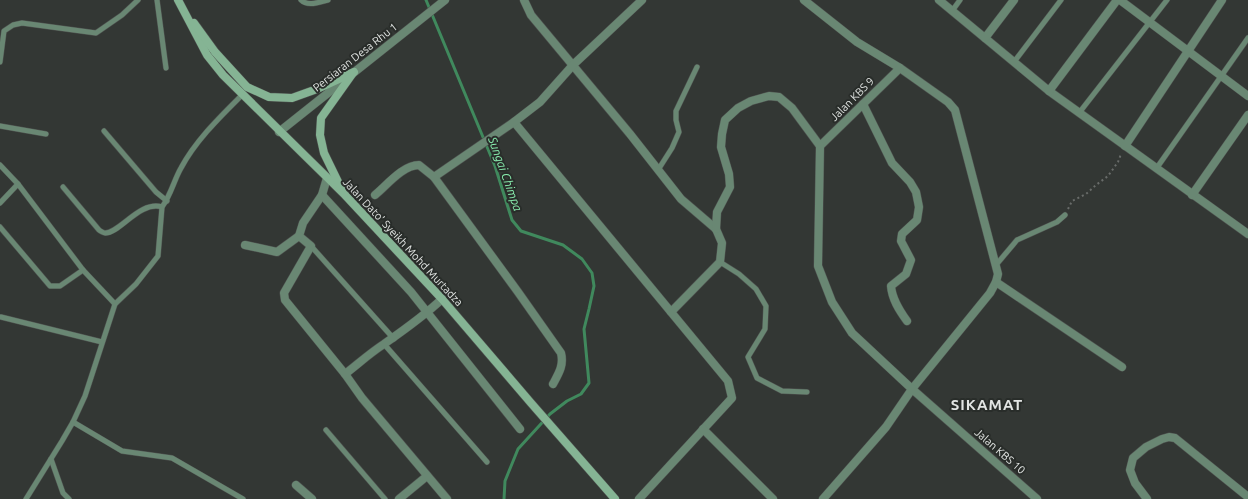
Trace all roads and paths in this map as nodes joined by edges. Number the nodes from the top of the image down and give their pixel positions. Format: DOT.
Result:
graph roads {
  1 [pos="138,0"];
  2 [pos="157,0"];
  3 [pos="179,0"];
  4 [pos="301,0"];
  5 [pos="328,0"];
  6 [pos="445,0"];
  7 [pos="524,0"];
  8 [pos="642,0"];
  9 [pos="804,0"];
  10 [pos="939,0"];
  11 [pos="960,0"];
  12 [pos="1014,0"];
  13 [pos="1061,0"];
  14 [pos="1119,0"];
  15 [pos="1167,0"];
  16 [pos="1222,0"];
  17 [pos="952,11"];
  18 [pos="1150,23"];
  19 [pos="985,38"];
  20 [pos="1248,38"];
  21 [pos="1188,51"];
  22 [pos="0,62"];
  23 [pos="1014,62"];
  24 [pos="573,65"];
  25 [pos="697,67"];
  26 [pos="166,68"];
  27 [pos="900,68"];
  28 [pos="354,72"];
  29 [pos="1222,77"];
  30 [pos="1049,91"];
  31 [pos="242,95"];
  32 [pos="1248,96"];
  33 [pos="863,104"];
  34 [pos="1079,113"];
  35 [pos="1247,120"];
  36 [pos="514,122"];
  37 [pos="0,126"];
  38 [pos="104,131"];
  39 [pos="279,132"];
  40 [pos="46,134"];
  41 [pos="820,146"];
  42 [pos="1125,146"];
  43 [pos="0,165"];
  44 [pos="1156,169"];
  45 [pos="658,170"];
  46 [pos="434,177"];
  47 [pos="327,178"];
  48 [pos="18,184"];
  49 [pos="63,187"];
  50 [pos="322,194"];
  51 [pos="345,195"];
  52 [pos="375,195"];
  53 [pos="1192,195"];
  54 [pos="166,201"];
  55 [pos="0,203"];
  56 [pos="162,207"];
  57 [pos="1065,215"];
  58 [pos="0,227"];
  59 [pos="716,229"];
  60 [pos="1248,234"];
  61 [pos="299,236"];
  62 [pos="245,245"];
  63 [pos="311,246"];
  64 [pos="720,262"];
  65 [pos="996,265"];
  66 [pos="83,270"];
  67 [pos="996,282"];
  68 [pos="442,299"];
  69 [pos="115,304"];
  70 [pos="671,312"];
  71 [pos="427,314"];
  72 [pos="1,317"];
  73 [pos="907,320"];
  74 [pos="394,339"];
  75 [pos="102,342"];
  76 [pos="384,344"];
  77 [pos="1122,367"];
  78 [pos="345,374"];
  79 [pos="553,384"];
  80 [pos="912,389"];
  81 [pos="807,392"];
  82 [pos="73,422"];
  83 [pos="520,429"];
  84 [pos="703,429"];
  85 [pos="326,430"];
  86 [pos="51,459"];
  87 [pos="486,462"];
  88 [pos="427,476"];
  89 [pos="296,485"];
  90 [pos="1248,497"];
  91 [pos="26,499"];
  92 [pos="70,499"];
  93 [pos="243,499"];
  94 [pos="312,499"];
  95 [pos="385,499"];
  96 [pos="399,499"];
  97 [pos="447,499"];
  98 [pos="616,499"];
  99 [pos="639,499"];
  100 [pos="773,499"];
  101 [pos="823,499"];
  102 [pos="1037,499"];
  103 [pos="1147,499"];
  1 -- 22 [label="lane"];
  2 -- 26 [label="lane"];
  3 -- 28 [label="main road"];
  3 -- 31 [label="main road, Jalan Dato' Syeikh Mohd Murtadza"];
  4 -- 5 [label="lane"];
  6 -- 28 [label="street, Persiaran Desa Rhu 1"];
  7 -- 24 [label="street"];
  8 -- 24 [label="street"];
  9 -- 27 [label="street"];
  10 -- 17 [label="street"];
  11 -- 17 [label="lane"];
  12 -- 19 [label="street"];
  13 -- 23 [label="lane"];
  14 -- 18 [label="street"];
  14 -- 30 [label="street"];
  15 -- 18 [label="lane"];
  16 -- 21 [label="street"];
  17 -- 19 [label="street"];
  18 -- 21 [label="street"];
  18 -- 34 [label="lane"];
  19 -- 23 [label="street"];
  20 -- 29 [label="lane"];
  21 -- 29 [label="street"];
  21 -- 42 [label="street"];
  23 -- 30 [label="street"];
  24 -- 36 [label="street"];
  24 -- 45 [label="street"];
  25 -- 45 [label="lane"];
  27 -- 33 [label="street, Jalan KBS 9"];
  27 -- 65 [label="street"];
  28 -- 39 [label="street, Persiaran Desa Rhu 1"];
  28 -- 51 [label="main road"];
  29 -- 32 [label="street"];
  29 -- 44 [label="lane"];
  30 -- 34 [label="street"];
  31 -- 39 [label="main road, Jalan Dato' Syeikh Mohd Murtadza"];
  31 -- 54 [label="lane"];
  33 -- 41 [label="street, Jalan KBS 9"];
  33 -- 73 [label="street"];
  34 -- 42 [label="street"];
  35 -- 53 [label="street"];
  36 -- 46 [label="street"];
  36 -- 70 [label="street"];
  37 -- 40 [label="lane"];
  38 -- 54 [label="lane"];
  39 -- 47 [label="main road, Jalan Dato' Syeikh Mohd Murtadza"];
  41 -- 59 [label="street"];
  41 -- 80 [label="street, Jalan KBS 10"];
  42 -- 44 [label="street"];
  42 -- 57 [label="path"];
  43 -- 48 [label="lane"];
  44 -- 53 [label="street"];
  45 -- 59 [label="street"];
  46 -- 52 [label="street"];
  46 -- 79 [label="street"];
  47 -- 50 [label="street"];
  47 -- 51 [label="main road, Jalan Dato' Syeikh Mohd Murtadza"];
  48 -- 55 [label="lane"];
  48 -- 66 [label="lane"];
  49 -- 56 [label="lane"];
  50 -- 61 [label="street"];
  50 -- 71 [label="street"];
  51 -- 68 [label="main road, Jalan Dato' Syeikh Mohd Murtadza"];
  53 -- 60 [label="street"];
  54 -- 56 [label="lane"];
  56 -- 69 [label="lane"];
  57 -- 65 [label="lane"];
  58 -- 66 [label="lane"];
  59 -- 64 [label="street"];
  61 -- 62 [label="street"];
  61 -- 63 [label="street"];
  63 -- 74 [label="lane"];
  63 -- 78 [label="street"];
  64 -- 70 [label="street"];
  64 -- 81 [label="lane"];
  65 -- 67 [label="street"];
  66 -- 69 [label="lane"];
  67 -- 77 [label="street"];
  67 -- 80 [label="street"];
  68 -- 71 [label="street"];
  68 -- 98 [label="main road, Jalan Dato' Syeikh Mohd Murtadza"];
  69 -- 75 [label="lane"];
  70 -- 84 [label="street"];
  71 -- 74 [label="street"];
  71 -- 83 [label="street"];
  72 -- 75 [label="lane"];
  74 -- 76 [label="street"];
  75 -- 82 [label="lane"];
  76 -- 78 [label="street"];
  76 -- 87 [label="lane"];
  78 -- 88 [label="street"];
  80 -- 101 [label="street"];
  80 -- 102 [label="street, Jalan KBS 10"];
  82 -- 86 [label="lane"];
  82 -- 93 [label="lane"];
  84 -- 99 [label="street"];
  84 -- 100 [label="street"];
  85 -- 95 [label="lane"];
  86 -- 91 [label="lane"];
  86 -- 92 [label="lane"];
  88 -- 96 [label="street"];
  88 -- 97 [label="street"];
  89 -- 94 [label="street"];
  90 -- 103 [label="street"];
}
